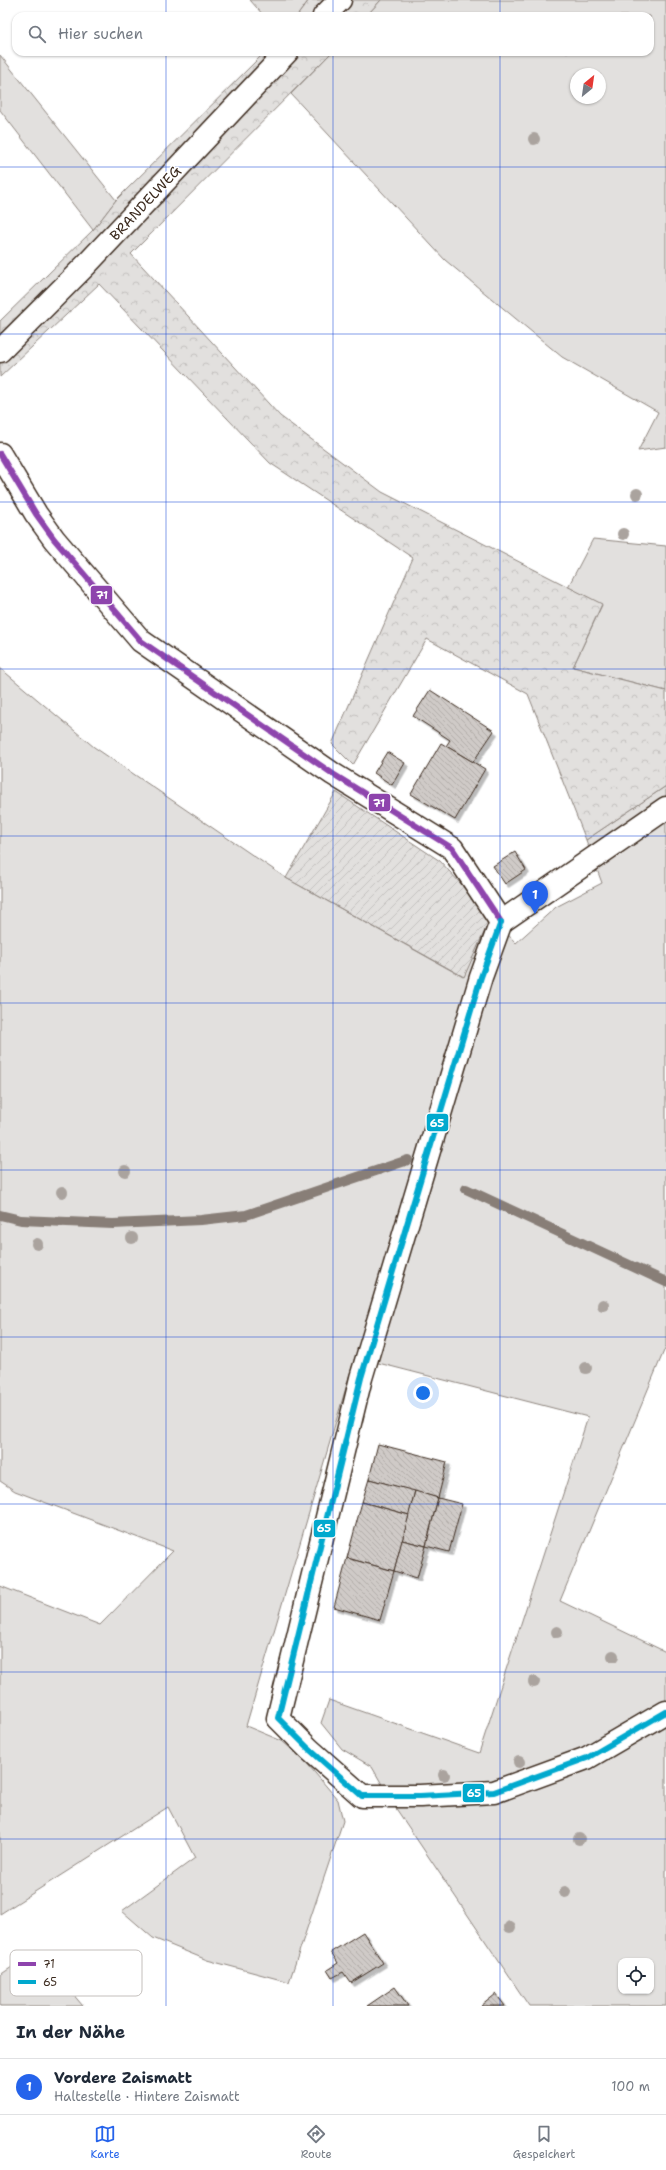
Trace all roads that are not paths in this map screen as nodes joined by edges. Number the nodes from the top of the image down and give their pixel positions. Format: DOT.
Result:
graph roads {
  1 [pos="340,0"];
  2 [pos="328,12"];
  3 [pos="283,56"];
  4 [pos="0,351"];
  5 [pos="0,454"];
  6 [pos="666,808"];
  7 [pos="501,922"];
  8 [pos="666,1712"];
  1 -- 2 [label="street"];
  3 -- 4 [label="street, BRANDELWEG"];
  5 -- 7 [label="street"];
  6 -- 7 [label="street"];
  7 -- 8 [label="street"];
}
